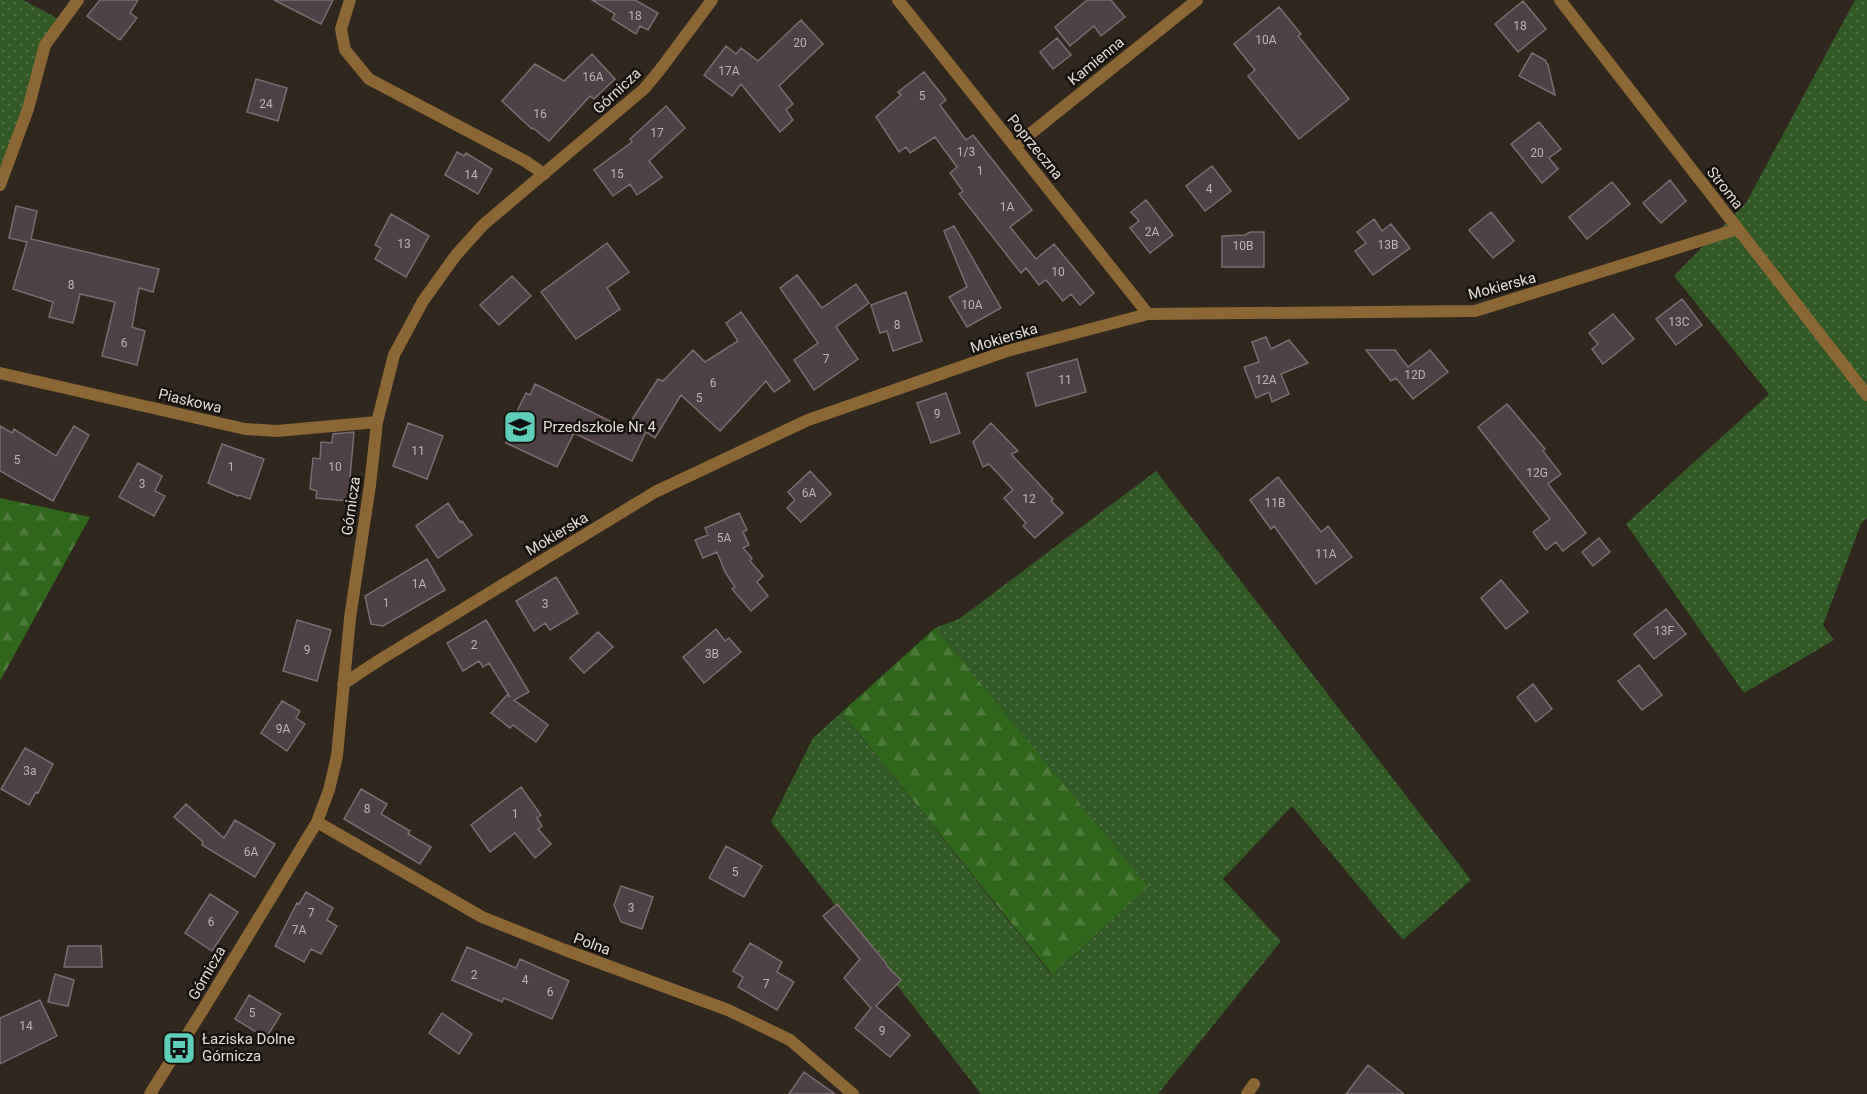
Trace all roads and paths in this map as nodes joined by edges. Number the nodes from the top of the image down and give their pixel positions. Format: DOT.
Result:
graph roads {
  1 [pos="78,0"];
  2 [pos="350,0"];
  3 [pos="712,0"];
  4 [pos="897,0"];
  5 [pos="1197,0"];
  6 [pos="1560,0"];
  7 [pos="1015,146"];
  8 [pos="544,174"];
  9 [pos="0,185"];
  10 [pos="1738,229"];
  11 [pos="1148,314"];
  12 [pos="0,373"];
  13 [pos="1867,395"];
  14 [pos="377,422"];
  15 [pos="343,684"];
  16 [pos="316,822"];
  17 [pos="150,1094"];
  18 [pos="853,1094"];
  1 -- 9 [label="street"];
  2 -- 8 [label="street"];
  3 -- 8 [label="street, Górnicza"];
  4 -- 7 [label="street, Poprzeczna"];
  5 -- 7 [label="street, Kamienna"];
  6 -- 10 [label="street, Stroma"];
  7 -- 11 [label="street, Poprzeczna"];
  8 -- 14 [label="street, Górnicza"];
  10 -- 11 [label="street, Mokierska"];
  10 -- 13 [label="street, Stroma"];
  11 -- 15 [label="street, Mokierska"];
  12 -- 14 [label="street, Piaskowa"];
  14 -- 15 [label="street, Górnicza"];
  15 -- 16 [label="street, Górnicza"];
  16 -- 17 [label="street, Górnicza"];
  16 -- 18 [label="street, Polna"];
}
